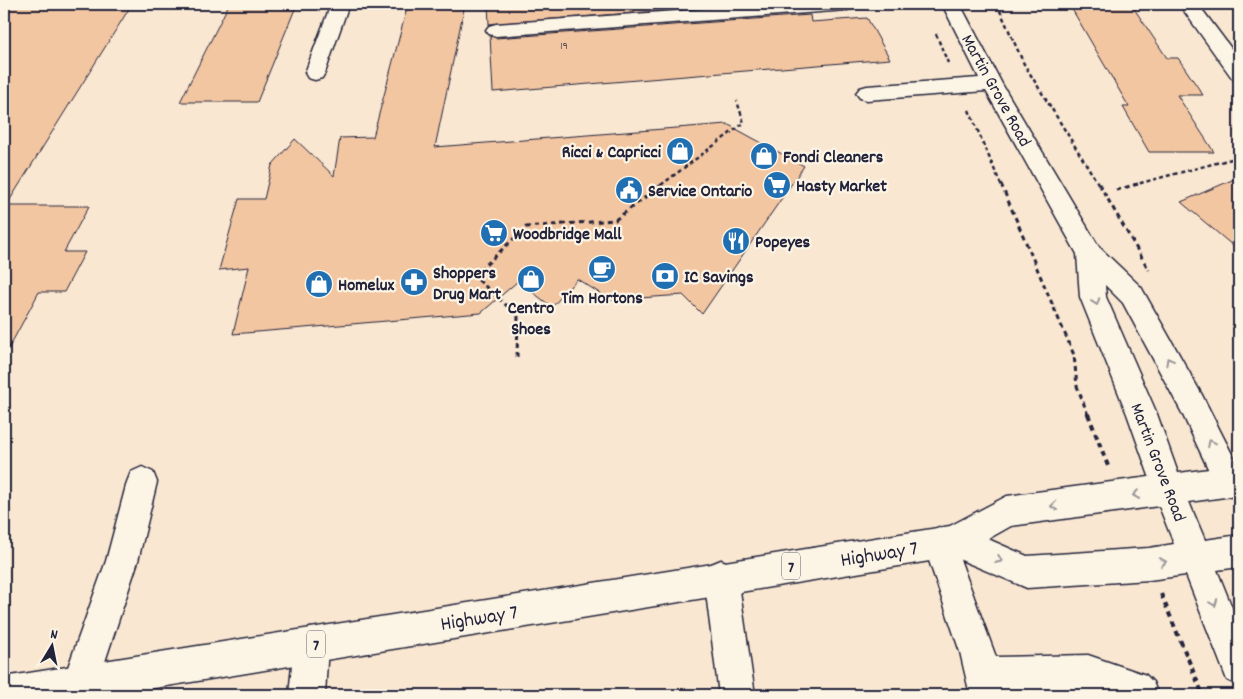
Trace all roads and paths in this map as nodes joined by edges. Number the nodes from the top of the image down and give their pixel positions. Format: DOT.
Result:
graph roads {
  1 [pos="340,4"];
  2 [pos="847,4"];
  3 [pos="951,4"];
  4 [pos="997,4"];
  5 [pos="1188,4"];
  6 [pos="496,30"];
  7 [pos="935,32"];
  8 [pos="948,64"];
  9 [pos="315,72"];
  10 [pos="1239,73"];
  11 [pos="992,84"];
  12 [pos="868,93"];
  13 [pos="737,101"];
  14 [pos="971,113"];
  15 [pos="1239,157"];
  16 [pos="1116,190"];
  17 [pos="1090,254"];
  18 [pos="1152,274"];
  19 [pos="517,357"];
  20 [pos="1097,440"];
  21 [pos="142,482"];
  22 [pos="1236,488"];
  23 [pos="1169,490"];
  24 [pos="946,542"];
  25 [pos="1239,551"];
  26 [pos="1196,558"];
  27 [pos="722,578"];
  28 [pos="311,645"];
  29 [pos="1188,660"];
  30 [pos="1239,668"];
  31 [pos="985,685"];
  32 [pos="79,689"];
  33 [pos="4,695"];
  34 [pos="307,695"];
  35 [pos="737,695"];
  36 [pos="1140,695"];
  37 [pos="1203,695"];
  1 -- 9 [label="street"];
  2 -- 6 [label="street"];
  3 -- 11 [label="street, Martin Grove Road"];
  4 -- 18 [label="path"];
  5 -- 10 [label="street"];
  7 -- 8 [label="path"];
  11 -- 12 [label="street"];
  11 -- 17 [label="street, Martin Grove Road"];
  13 -- 19 [label="path"];
  14 -- 20 [label="path"];
  15 -- 16 [label="path"];
  22 -- 17 [label="street, Martin Grove Road, one-way"];
  17 -- 23 [label="street, Martin Grove Road, one-way"];
  21 -- 32 [label="street"];
  22 -- 23 [label="street, Highway 7 / 7"];
  23 -- 24 [label="street, Highway 7 / 7, one-way"];
  23 -- 26 [label="street, Martin Grove Road"];
  24 -- 26 [label="street, one-way"];
  24 -- 27 [label="street, Highway 7 / 7"];
  24 -- 31 [label="street"];
  25 -- 26 [label="street"];
  26 -- 30 [label="street, Martin Grove Road, one-way"];
  27 -- 28 [label="street, Highway 7 / 7"];
  27 -- 35 [label="street"];
  28 -- 32 [label="street, Highway 7 / 7"];
  28 -- 34 [label="street"];
  29 -- 37 [label="path"];
  31 -- 36 [label="street"];
  32 -- 33 [label="street, Highway 7 / 7"];
}
